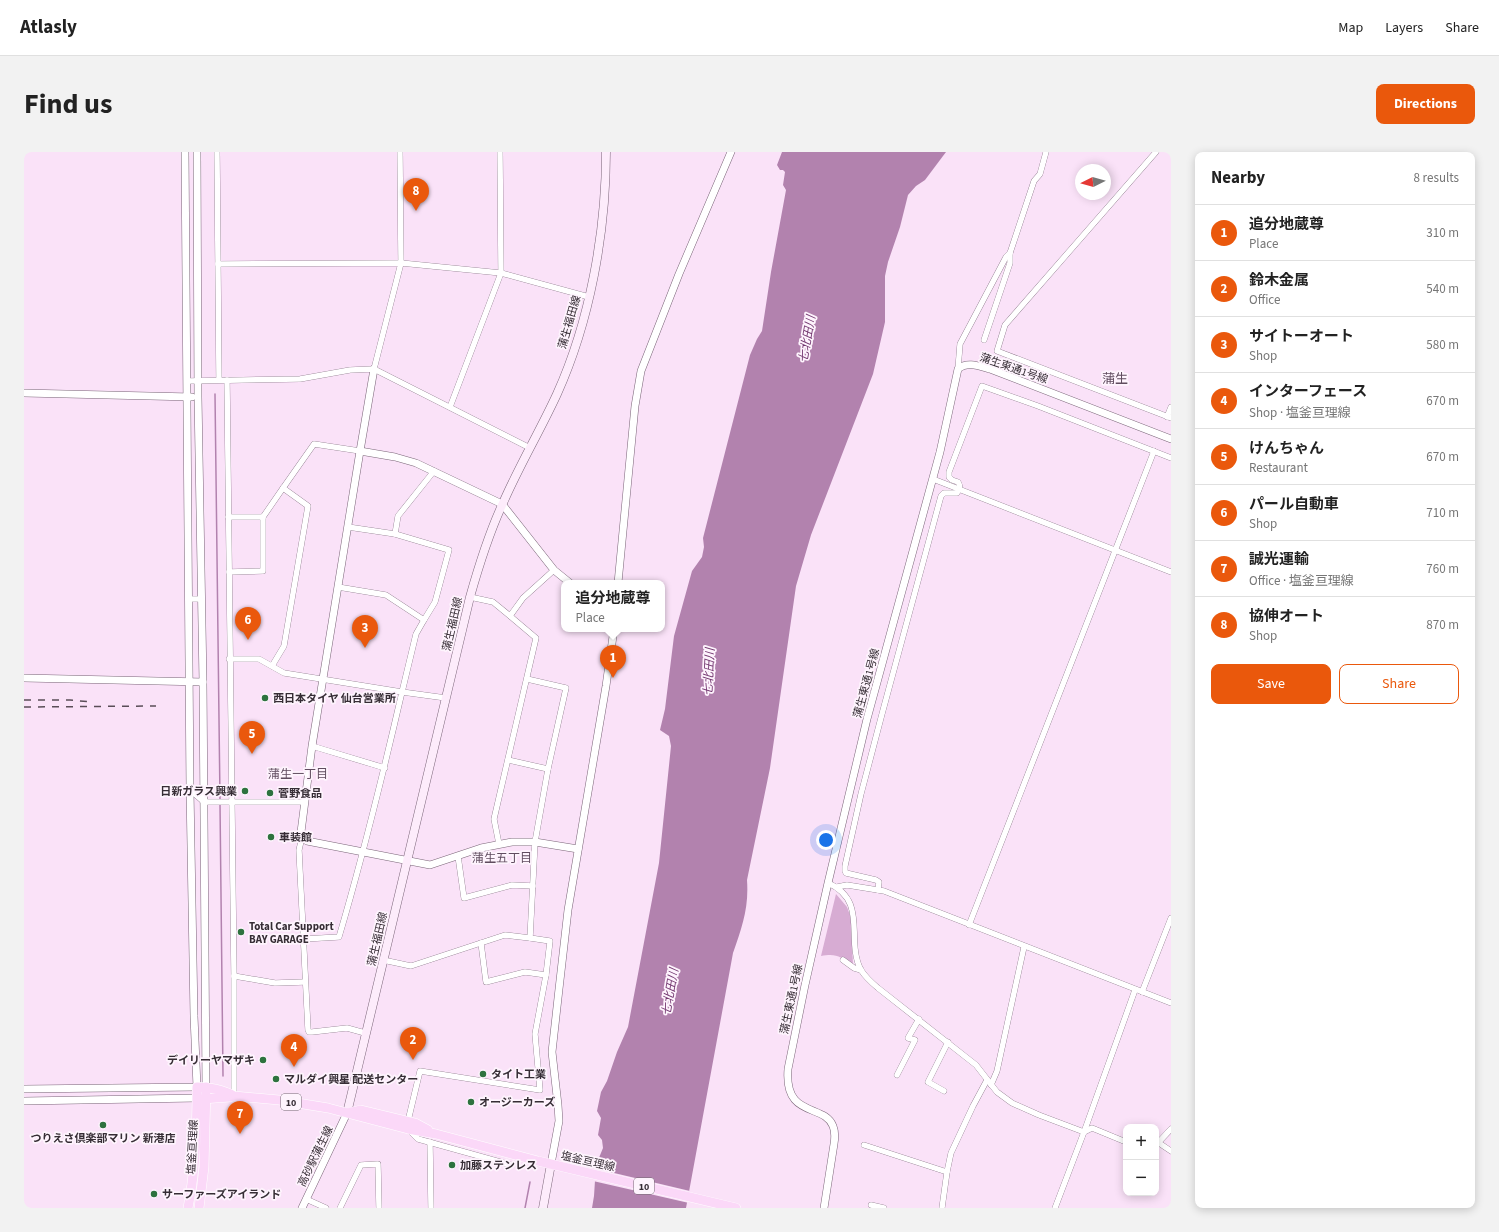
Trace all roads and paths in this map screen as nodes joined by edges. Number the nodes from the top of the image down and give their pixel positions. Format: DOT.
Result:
graph roads {
  1 [pos="185,152"];
  2 [pos="197,152"];
  3 [pos="217,152"];
  4 [pos="400,152"];
  5 [pos="500,152"];
  6 [pos="606,152"];
  7 [pos="731,152"];
  8 [pos="1046,152"];
  9 [pos="1156,152"];
  10 [pos="1010,253"];
  11 [pos="401,262"];
  12 [pos="218,264"];
  13 [pos="501,273"];
  14 [pos="588,297"];
  15 [pos="984,340"];
  16 [pos="374,369"];
  17 [pos="958,369"];
  18 [pos="199,380"];
  19 [pos="219,380"];
  20 [pos="227,380"];
  21 [pos="188,381"];
  22 [pos="24,393"];
  23 [pos="188,397"];
  24 [pos="198,397"];
  25 [pos="450,407"];
  26 [pos="1171,407"];
  27 [pos="1169,417"];
  28 [pos="1171,439"];
  29 [pos="530,448"];
  30 [pos="360,451"];
  31 [pos="1154,451"];
  32 [pos="1171,458"];
  33 [pos="434,471"];
  34 [pos="932,479"];
  35 [pos="283,488"];
  36 [pos="960,489"];
  37 [pos="502,504"];
  38 [pos="228,517"];
  39 [pos="263,517"];
  40 [pos="348,527"];
  41 [pos="395,534"];
  42 [pos="1115,551"];
  43 [pos="554,570"];
  44 [pos="229,572"];
  45 [pos="1171,572"];
  46 [pos="566,580"];
  47 [pos="618,580"];
  48 [pos="338,587"];
  49 [pos="470,597"];
  50 [pos="188,599"];
  51 [pos="202,599"];
  52 [pos="510,616"];
  53 [pos="424,620"];
  54 [pos="614,632"];
  55 [pos="229,659"];
  56 [pos="272,666"];
  57 [pos="24,678"];
  58 [pos="527,679"];
  59 [pos="323,680"];
  60 [pos="189,682"];
  61 [pos="203,682"];
  62 [pos="402,692"];
  63 [pos="446,698"];
  64 [pos="312,746"];
  65 [pos="508,760"];
  66 [pos="385,768"];
  67 [pos="548,769"];
  68 [pos="190,790"];
  69 [pos="204,802"];
  70 [pos="229,802"];
  71 [pos="305,802"];
  72 [pos="302,837"];
  73 [pos="535,842"];
  74 [pos="499,844"];
  75 [pos="578,849"];
  76 [pos="363,852"];
  77 [pos="458,856"];
  78 [pos="406,861"];
  79 [pos="828,883"];
  80 [pos="533,886"];
  81 [pos="837,887"];
  82 [pos="878,890"];
  83 [pos="1171,918"];
  84 [pos="969,925"];
  85 [pos="530,938"];
  86 [pos="304,939"];
  87 [pos="481,943"];
  88 [pos="1024,947"];
  89 [pos="383,960"];
  90 [pos="842,960"];
  91 [pos="861,970"];
  92 [pos="546,975"];
  93 [pos="234,976"];
  94 [pos="305,982"];
  95 [pos="1135,990"];
  96 [pos="1142,992"];
  97 [pos="1171,1004"];
  98 [pos="919,1019"];
  99 [pos="366,1033"];
  100 [pos="948,1042"];
  101 [pos="897,1075"];
  102 [pos="987,1080"];
  103 [pos="991,1085"];
  104 [pos="201,1087"];
  105 [pos="24,1089"];
  106 [pos="944,1092"];
  107 [pos="218,1094"];
  108 [pos="231,1095"];
  109 [pos="201,1098"];
  110 [pos="24,1101"];
  111 [pos="347,1113"];
  112 [pos="408,1125"];
  113 [pos="1171,1130"];
  114 [pos="1084,1132"];
  115 [pos="433,1138"];
  116 [pos="1123,1141"];
  117 [pos="1159,1142"];
  118 [pos="864,1145"];
  119 [pos="1159,1145"];
  120 [pos="1171,1151"];
  121 [pos="510,1165"];
  122 [pos="554,1165"];
  123 [pos="947,1172"];
  124 [pos="306,1199"];
  125 [pos="871,1205"];
  126 [pos="732,1207"];
  127 [pos="188,1208"];
  128 [pos="199,1208"];
  129 [pos="302,1208"];
  130 [pos="326,1208"];
  131 [pos="340,1208"];
  132 [pos="379,1208"];
  133 [pos="432,1208"];
  134 [pos="543,1208"];
  135 [pos="824,1208"];
  136 [pos="884,1208"];
  137 [pos="942,1208"];
  138 [pos="1055,1208"];
  1 -- 21 [label="street"];
  2 -- 18 [label="street"];
  3 -- 12 [label="street"];
  4 -- 11 [label="street"];
  5 -- 13 [label="street"];
  6 -- 14 [label="main road, 蒲生福田線"];
  7 -- 47 [label="street"];
  8 -- 10 [label="street"];
  9 -- 27 [label="street"];
  10 -- 15 [label="street"];
  10 -- 17 [label="street"];
  11 -- 12 [label="street"];
  11 -- 13 [label="street"];
  11 -- 16 [label="street"];
  12 -- 19 [label="street"];
  13 -- 14 [label="street"];
  13 -- 25 [label="street"];
  14 -- 29 [label="main road, 蒲生福田線"];
  16 -- 20 [label="street"];
  16 -- 25 [label="street"];
  16 -- 30 [label="street"];
  17 -- 28 [label="street, 蒲生東通1号線"];
  17 -- 34 [label="street, 蒲生東通1号線"];
  18 -- 19 [label="street"];
  18 -- 21 [label="street"];
  18 -- 24 [label="street"];
  19 -- 20 [label="street"];
  20 -- 38 [label="street"];
  21 -- 23 [label="street"];
  22 -- 23 [label="street"];
  23 -- 24 [label="street"];
  23 -- 50 [label="street"];
  24 -- 51 [label="street"];
  25 -- 29 [label="street"];
  26 -- 27 [label="street"];
  29 -- 37 [label="main road, 蒲生福田線"];
  30 -- 33 [label="street"];
  30 -- 35 [label="street"];
  30 -- 40 [label="street"];
  31 -- 32 [label="street"];
  31 -- 36 [label="street"];
  31 -- 42 [label="street"];
  33 -- 37 [label="street"];
  33 -- 41 [label="street"];
  34 -- 36 [label="street"];
  34 -- 79 [label="street, 蒲生東通1号線"];
  35 -- 39 [label="street"];
  35 -- 56 [label="street"];
  36 -- 42 [label="street"];
  36 -- 82 [label="street"];
  37 -- 43 [label="street"];
  37 -- 49 [label="main road, 蒲生福田線"];
  38 -- 39 [label="street"];
  38 -- 44 [label="street"];
  39 -- 44 [label="street"];
  40 -- 41 [label="street"];
  40 -- 48 [label="street"];
  41 -- 53 [label="street"];
  42 -- 45 [label="street"];
  42 -- 84 [label="street"];
  43 -- 46 [label="street"];
  43 -- 52 [label="street"];
  44 -- 55 [label="street"];
  48 -- 53 [label="street"];
  48 -- 59 [label="street"];
  49 -- 52 [label="street"];
  49 -- 63 [label="main road, 蒲生福田線"];
  50 -- 51 [label="street"];
  50 -- 60 [label="street"];
  51 -- 61 [label="street"];
  52 -- 58 [label="street"];
  53 -- 62 [label="street"];
  54 -- 75 [label="street"];
  55 -- 56 [label="street"];
  55 -- 70 [label="street"];
  56 -- 59 [label="street"];
  57 -- 60 [label="street"];
  58 -- 65 [label="street"];
  58 -- 67 [label="street"];
  59 -- 62 [label="street"];
  59 -- 64 [label="street"];
  60 -- 61 [label="street"];
  60 -- 68 [label="street"];
  61 -- 69 [label="street"];
  62 -- 63 [label="street"];
  62 -- 66 [label="street"];
  63 -- 78 [label="main road, 蒲生福田線"];
  64 -- 66 [label="street"];
  64 -- 71 [label="street"];
  65 -- 67 [label="street"];
  65 -- 74 [label="street"];
  66 -- 76 [label="street"];
  67 -- 73 [label="street"];
  68 -- 69 [label="street"];
  68 -- 104 [label="street"];
  69 -- 70 [label="street"];
  69 -- 104 [label="street"];
  70 -- 71 [label="street"];
  70 -- 93 [label="street"];
  71 -- 72 [label="street"];
  72 -- 76 [label="street"];
  72 -- 86 [label="street"];
  73 -- 74 [label="street"];
  73 -- 75 [label="street"];
  73 -- 80 [label="street"];
  74 -- 77 [label="street"];
  75 -- 122 [label="street"];
  76 -- 78 [label="street"];
  76 -- 86 [label="street"];
  77 -- 78 [label="street"];
  77 -- 80 [label="street"];
  78 -- 89 [label="main road, 蒲生福田線"];
  79 -- 81 [label="street"];
  79 -- 135 [label="street, 蒲生東通1号線"];
  80 -- 85 [label="street"];
  81 -- 82 [label="street"];
  81 -- 91 [label="street"];
  82 -- 84 [label="street"];
  83 -- 96 [label="street"];
  84 -- 88 [label="street"];
  85 -- 87 [label="street"];
  85 -- 92 [label="street"];
  86 -- 94 [label="street"];
  87 -- 89 [label="street"];
  87 -- 92 [label="street"];
  88 -- 95 [label="street"];
  88 -- 103 [label="street"];
  89 -- 99 [label="main road, 蒲生福田線"];
  90 -- 91 [label="street"];
  91 -- 98 [label="street"];
  92 -- 112 [label="street"];
  93 -- 94 [label="street"];
  93 -- 108 [label="street"];
  94 -- 99 [label="street"];
  95 -- 96 [label="street"];
  95 -- 114 [label="street"];
  96 -- 97 [label="street"];
  98 -- 100 [label="street"];
  98 -- 101 [label="street"];
  99 -- 111 [label="main road, 蒲生福田線"];
  100 -- 102 [label="street"];
  100 -- 106 [label="street"];
  102 -- 103 [label="street"];
  102 -- 123 [label="street"];
  103 -- 114 [label="street"];
  104 -- 105 [label="street"];
  104 -- 107 [label="main road, 塩釜亘理線 / 10"];
  104 -- 109 [label="main road, 塩釜亘理線"];
  107 -- 108 [label="main road, 塩釜亘理線 / 10"];
  107 -- 109 [label="main road, 10"];
  108 -- 111 [label="main road, 塩釜亘理線 / 10"];
  109 -- 110 [label="street"];
  109 -- 127 [label="main road, 塩釜亘理線"];
  109 -- 128 [label="main road, 塩釜亘理線"];
  111 -- 112 [label="main road, 塩釜亘理線 / 10"];
  111 -- 112 [label="main road, 塩釜亘理線 / 10"];
  111 -- 124 [label="street, 高砂駅蒲生線"];
  112 -- 115 [label="main road, 塩釜亘理線 / 10"];
  113 -- 117 [label="street"];
  114 -- 116 [label="street"];
  114 -- 138 [label="street"];
  115 -- 121 [label="street"];
  115 -- 122 [label="main road, 塩釜亘理線 / 10"];
  115 -- 133 [label="street"];
  118 -- 123 [label="street"];
  119 -- 120 [label="street"];
  122 -- 126 [label="main road, 塩釜亘理線 / 10"];
  122 -- 134 [label="main road"];
  123 -- 137 [label="street"];
  124 -- 129 [label="street, 高砂駅蒲生線"];
  124 -- 130 [label="street"];
  125 -- 136 [label="street"];
  131 -- 132 [label="street"];
}
